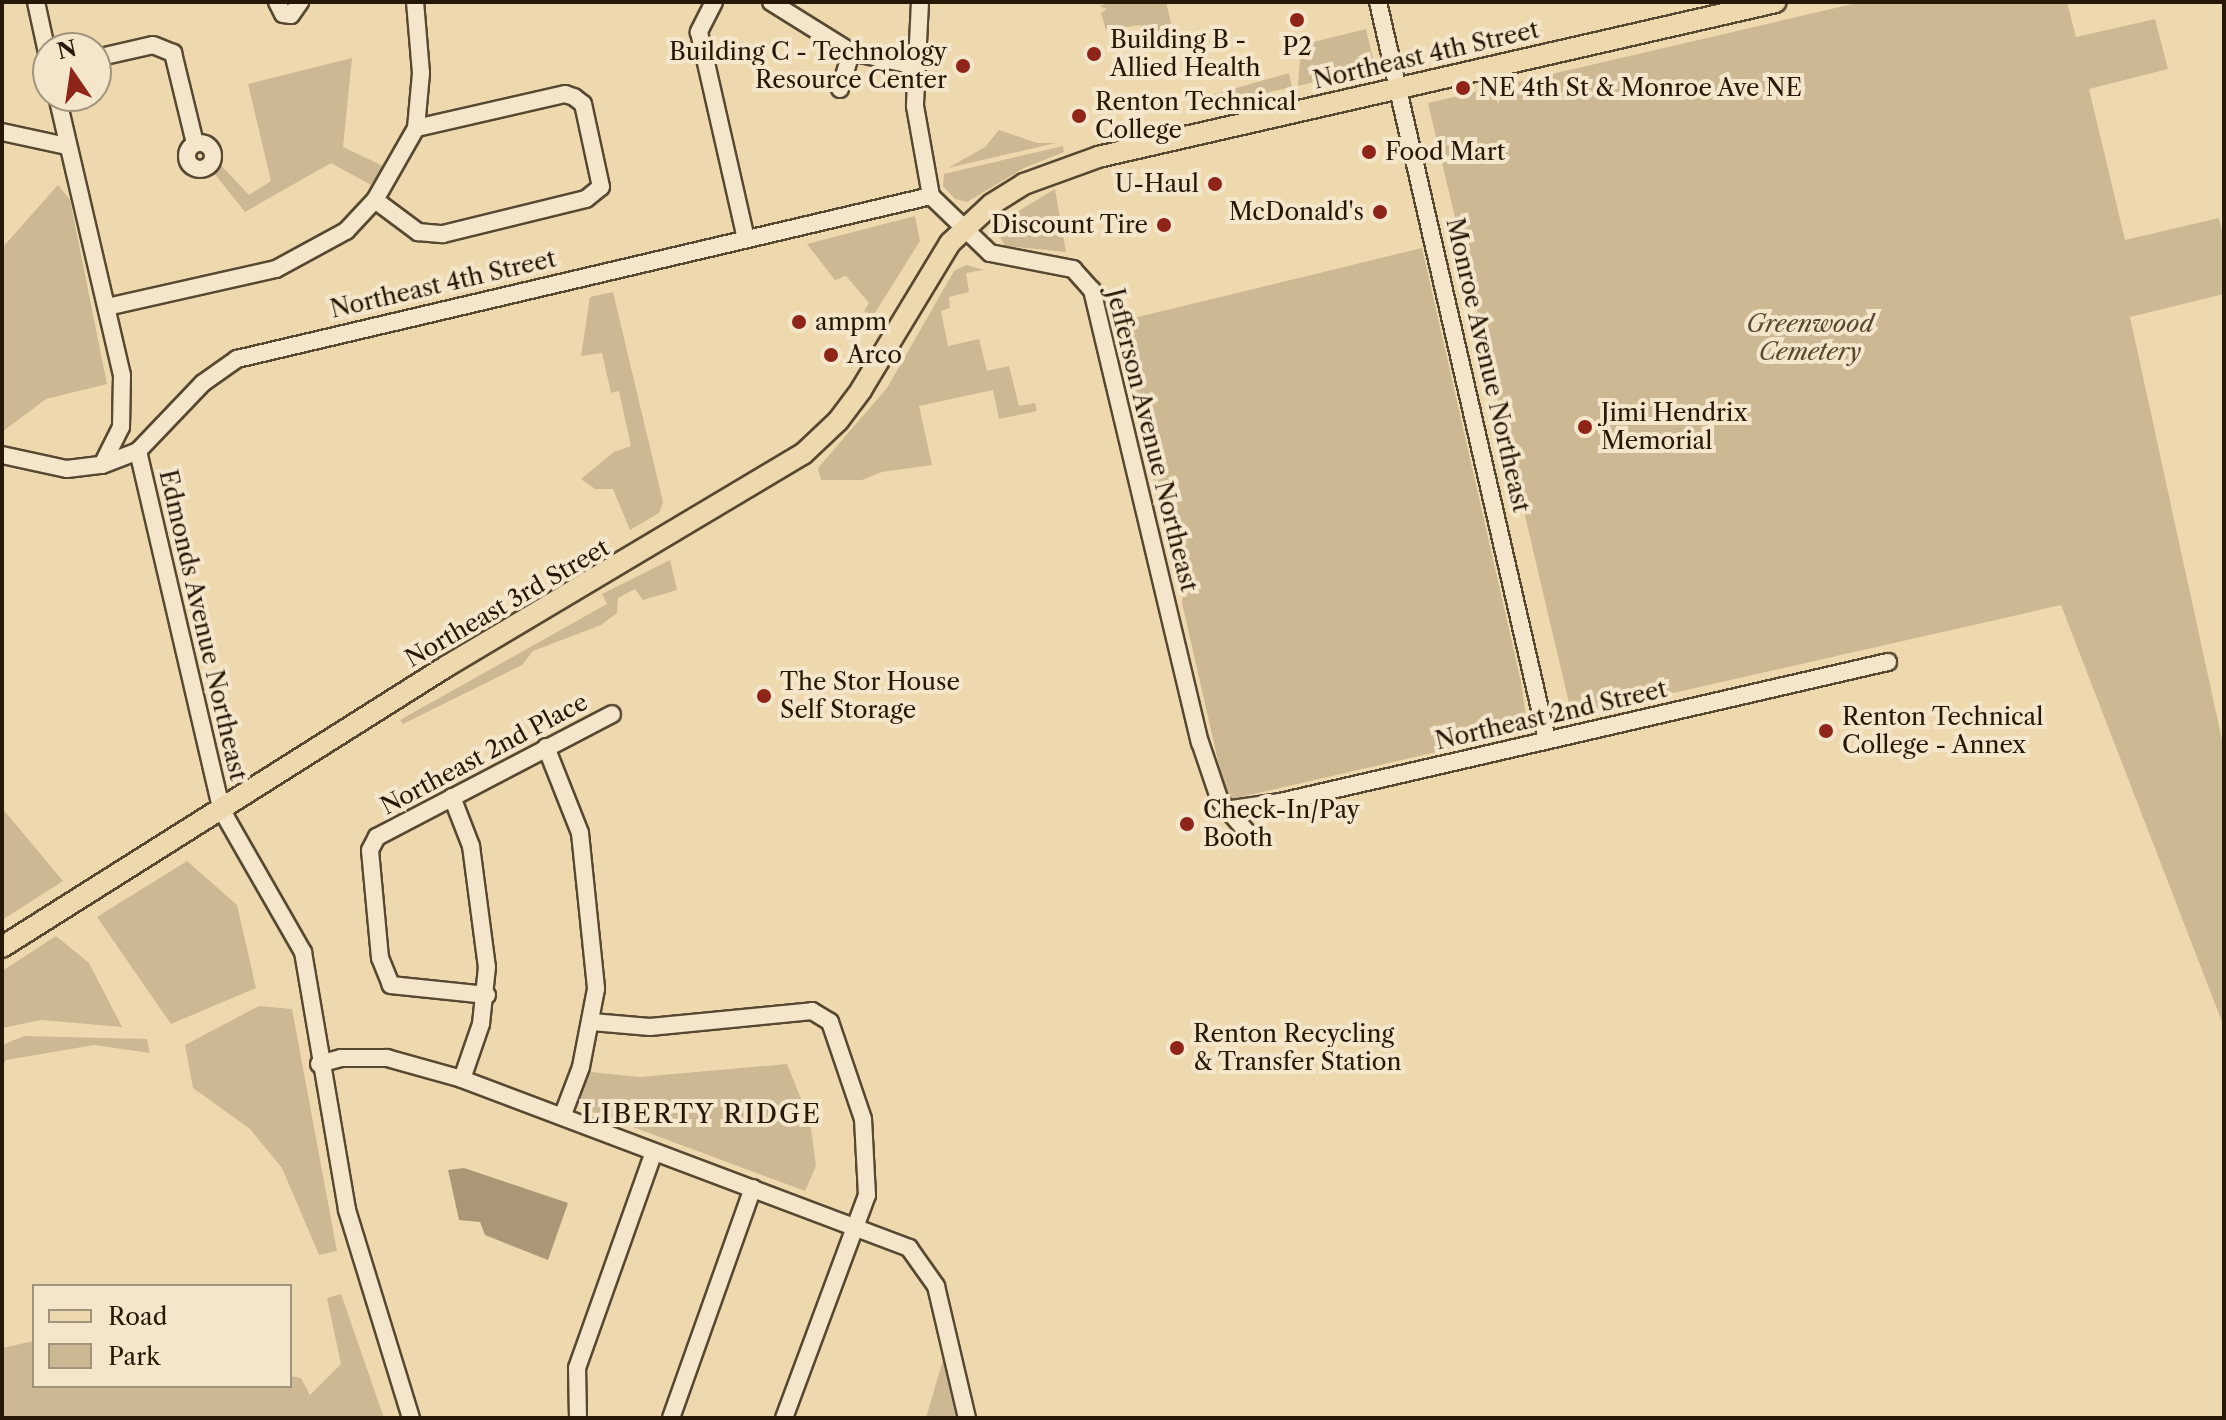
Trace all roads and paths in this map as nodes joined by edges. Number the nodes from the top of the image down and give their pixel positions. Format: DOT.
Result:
graph roads {
  1 [pos="36,2"];
  2 [pos="277,2"];
  3 [pos="300,2"];
  4 [pos="415,2"];
  5 [pos="714,2"];
  6 [pos="771,2"];
  7 [pos="920,2"];
  8 [pos="1378,2"];
  9 [pos="1776,2"];
  10 [pos="1740,6"];
  11 [pos="43,32"];
  12 [pos="851,52"];
  13 [pos="112,54"];
  14 [pos="916,66"];
  15 [pos="1400,88"];
  16 [pos="840,89"];
  17 [pos="60,112"];
  18 [pos="416,128"];
  19 [pos="2,132"];
  20 [pos="195,143"];
  21 [pos="67,146"];
  22 [pos="931,196"];
  23 [pos="375,200"];
  24 [pos="965,229"];
  25 [pos="746,239"];
  26 [pos="107,307"];
  27 [pos="138,451"];
  28 [pos="2,455"];
  29 [pos="102,465"];
  30 [pos="1888,662"];
  31 [pos="612,714"];
  32 [pos="1547,740"];
  33 [pos="546,747"];
  34 [pos="452,797"];
  35 [pos="221,809"];
  36 [pos="1225,810"];
  37 [pos="1247,832"];
  38 [pos="2,947"];
  39 [pos="487,995"];
  40 [pos="592,1022"];
  41 [pos="319,1064"];
  42 [pos="462,1079"];
  43 [pos="562,1117"];
  44 [pos="654,1152"];
  45 [pos="753,1188"];
  46 [pos="856,1226"];
  47 [pos="411,1418"];
  48 [pos="578,1418"];
  49 [pos="671,1418"];
  50 [pos="784,1418"];
  51 [pos="967,1418"];
  1 -- 11 [label="street"];
  2 -- 3 [label="street"];
  4 -- 18 [label="street"];
  5 -- 25 [label="street"];
  6 -- 12 [label="street"];
  7 -- 14 [label="street"];
  8 -- 15 [label="street, Monroe Avenue Northeast"];
  9 -- 10 [label="main road, Northeast 4th Street"];
  10 -- 15 [label="main road, Northeast 4th Street"];
  12 -- 14 [label="street"];
  12 -- 16 [label="street"];
  13 -- 20 [label="street"];
  14 -- 22 [label="street"];
  15 -- 24 [label="main road, Northeast 4th Street"];
  15 -- 32 [label="street, Monroe Avenue Northeast"];
  17 -- 21 [label="street"];
  18 -- 23 [label="street"];
  18 -- 23 [label="street"];
  19 -- 21 [label="street"];
  21 -- 26 [label="street"];
  22 -- 24 [label="street, Jefferson Avenue Northeast"];
  22 -- 25 [label="street, Northeast 4th Street"];
  23 -- 26 [label="street"];
  24 -- 35 [label="main road, Northeast 3rd Street"];
  24 -- 36 [label="street, Jefferson Avenue Northeast"];
  25 -- 27 [label="street, Northeast 4th Street"];
  26 -- 29 [label="street"];
  27 -- 29 [label="street, Northeast 4th Street"];
  27 -- 35 [label="street, Edmonds Avenue Northeast"];
  28 -- 29 [label="street, Northeast 4th Street"];
  30 -- 32 [label="street, Northeast 2nd Street"];
  31 -- 33 [label="street, Northeast 2nd Place"];
  32 -- 36 [label="street, Northeast 2nd Street"];
  33 -- 34 [label="street, Northeast 2nd Place"];
  33 -- 40 [label="street"];
  34 -- 39 [label="street"];
  34 -- 39 [label="street, Northeast 2nd Place"];
  35 -- 38 [label="main road, Northeast 3rd Street"];
  35 -- 41 [label="street, Edmonds Avenue Northeast"];
  36 -- 37 [label="street, Jefferson Avenue Northeast"];
  39 -- 42 [label="street"];
  40 -- 43 [label="street"];
  40 -- 46 [label="street"];
  41 -- 42 [label="street"];
  41 -- 47 [label="street, Edmonds Avenue Northeast"];
  42 -- 43 [label="street"];
  43 -- 44 [label="street"];
  44 -- 45 [label="street"];
  44 -- 48 [label="street"];
  45 -- 46 [label="street"];
  45 -- 49 [label="street"];
  46 -- 50 [label="street"];
  46 -- 51 [label="street"];
}
